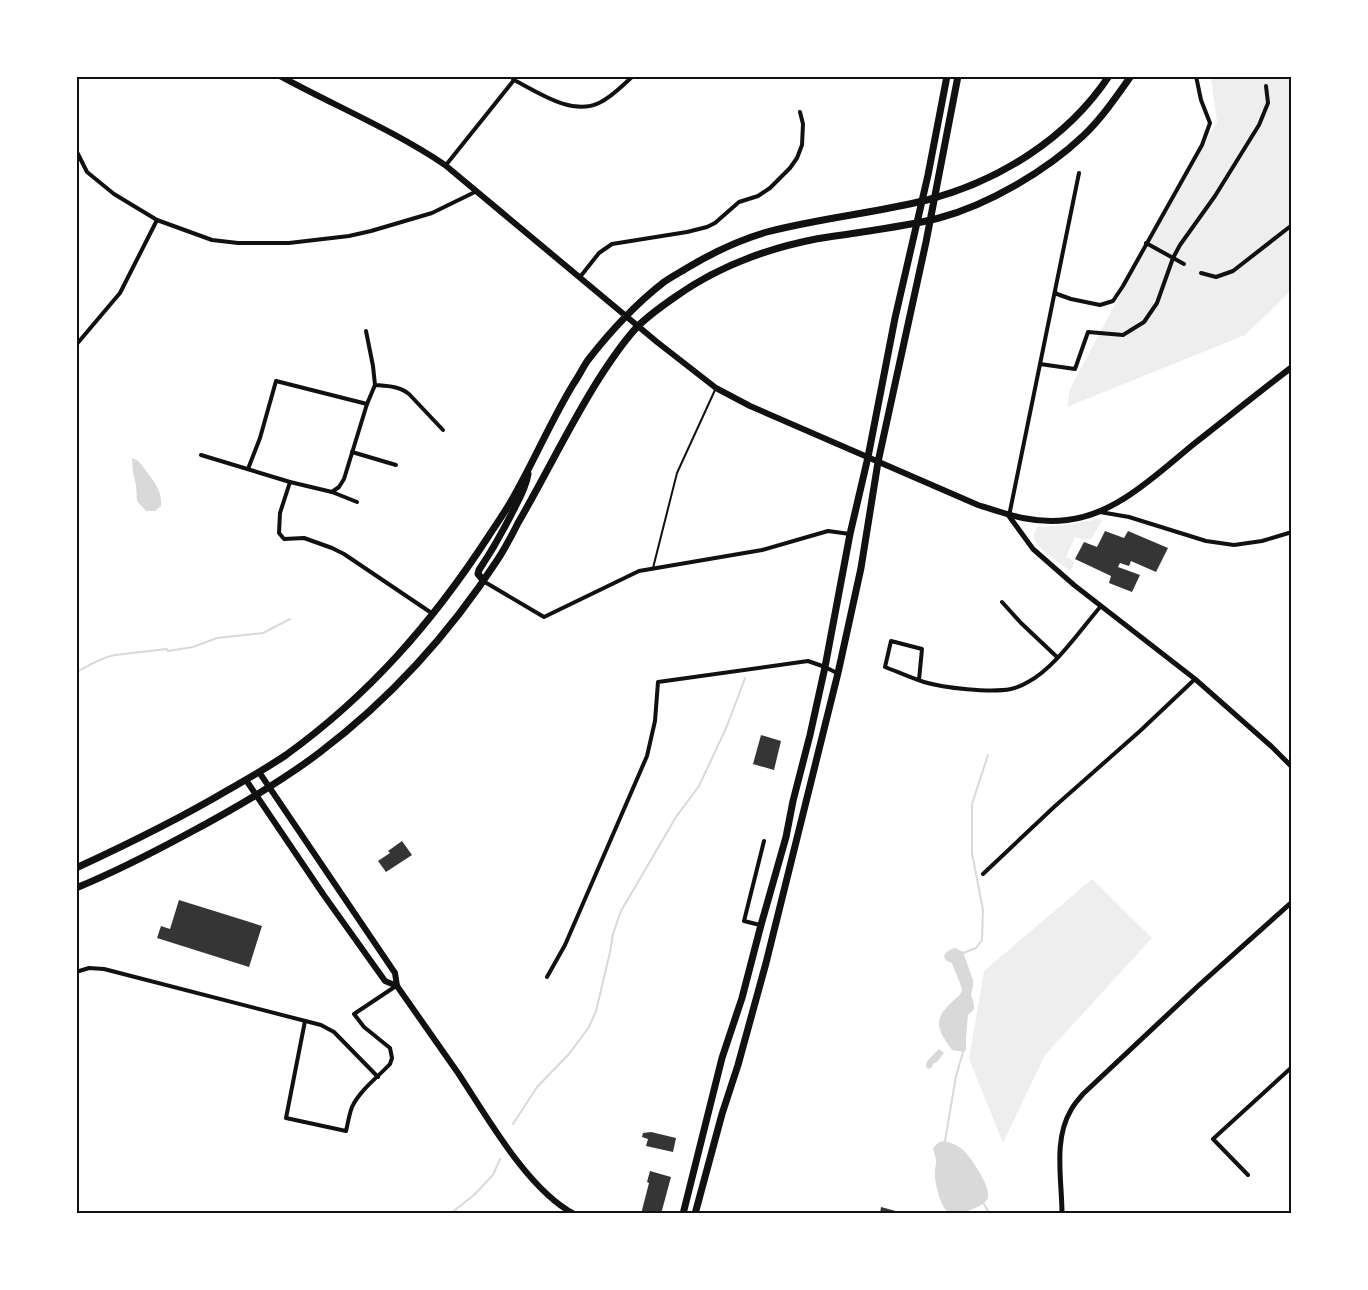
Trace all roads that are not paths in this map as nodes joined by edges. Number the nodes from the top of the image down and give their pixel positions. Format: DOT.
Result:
graph roads {
  1 [pos="280,76"];
  2 [pos="633,76"];
  3 [pos="947,76"];
  4 [pos="958,76"];
  5 [pos="1109,76"];
  6 [pos="1131,76"];
  7 [pos="1196,76"];
  8 [pos="513,78"];
  9 [pos="1266,86"];
  10 [pos="800,112"];
  11 [pos="76,150"];
  12 [pos="445,165"];
  13 [pos="1079,173"];
  14 [pos="477,191"];
  15 [pos="157,220"];
  16 [pos="1292,225"];
  17 [pos="1146,243"];
  18 [pos="1173,258"];
  19 [pos="1184,264"];
  20 [pos="1201,273"];
  21 [pos="580,278"];
  22 [pos="1055,292"];
  23 [pos="366,331"];
  24 [pos="76,345"];
  25 [pos="1040,364"];
  26 [pos="1292,367"];
  27 [pos="375,386"];
  28 [pos="716,388"];
  29 [pos="367,404"];
  30 [pos="443,430"];
  31 [pos="352,452"];
  32 [pos="201,455"];
  33 [pos="868,457"];
  34 [pos="878,462"];
  35 [pos="396,465"];
  36 [pos="529,466"];
  37 [pos="248,469"];
  38 [pos="290,482"];
  39 [pos="332,492"];
  40 [pos="357,502"];
  41 [pos="1099,512"];
  42 [pos="1010,516"];
  43 [pos="1292,532"];
  44 [pos="850,534"];
  45 [pos="653,568"];
  46 [pos="483,580"];
  47 [pos="1002,602"];
  48 [pos="1101,606"];
  49 [pos="434,614"];
  50 [pos="1057,657"];
  51 [pos="825,667"];
  52 [pos="838,673"];
  53 [pos="1195,679"];
  54 [pos="919,680"];
  55 [pos="1292,767"];
  56 [pos="259,772"];
  57 [pos="246,780"];
  58 [pos="270,788"];
  59 [pos="256,796"];
  60 [pos="764,841"];
  61 [pos="76,868"];
  62 [pos="983,874"];
  63 [pos="76,888"];
  64 [pos="1292,902"];
  65 [pos="761,925"];
  66 [pos="76,972"];
  67 [pos="548,977"];
  68 [pos="397,986"];
  69 [pos="305,1021"];
  70 [pos="1292,1067"];
  71 [pos="378,1077"];
  72 [pos="1248,1175"];
  73 [pos="574,1214"];
  74 [pos="683,1214"];
  75 [pos="695,1214"];
  76 [pos="1062,1214"];
  1 -- 12 [label="main road"];
  2 -- 8 [label="street"];
  3 -- 33 [label="main road"];
  4 -- 34 [label="main road"];
  5 -- 36 [label="main road"];
  6 -- 46 [label="main road"];
  7 -- 17 [label="street"];
  8 -- 12 [label="street"];
  9 -- 18 [label="street"];
  10 -- 21 [label="street"];
  11 -- 15 [label="street"];
  12 -- 14 [label="main road"];
  13 -- 22 [label="street"];
  14 -- 15 [label="street"];
  14 -- 21 [label="main road"];
  15 -- 24 [label="street"];
  16 -- 20 [label="street"];
  17 -- 18 [label="street"];
  17 -- 22 [label="street"];
  18 -- 19 [label="street"];
  18 -- 25 [label="street"];
  21 -- 28 [label="main road"];
  22 -- 25 [label="street"];
  23 -- 27 [label="street"];
  25 -- 42 [label="street"];
  26 -- 41 [label="main road"];
  27 -- 29 [label="street"];
  27 -- 30 [label="street"];
  28 -- 33 [label="main road"];
  28 -- 45 [label="lane"];
  29 -- 31 [label="street"];
  29 -- 37 [label="street"];
  31 -- 35 [label="street"];
  31 -- 39 [label="street"];
  32 -- 37 [label="street"];
  33 -- 34 [label="main road"];
  33 -- 44 [label="main road"];
  34 -- 42 [label="main road"];
  34 -- 52 [label="main road"];
  36 -- 46 [label="main road"];
  36 -- 49 [label="main road"];
  37 -- 38 [label="street"];
  38 -- 39 [label="street"];
  38 -- 49 [label="street"];
  39 -- 40 [label="street"];
  41 -- 42 [label="main road"];
  41 -- 43 [label="street"];
  42 -- 48 [label="street"];
  44 -- 45 [label="street"];
  44 -- 51 [label="main road"];
  45 -- 46 [label="street"];
  46 -- 58 [label="main road"];
  47 -- 50 [label="street"];
  48 -- 50 [label="street"];
  48 -- 53 [label="street"];
  49 -- 56 [label="main road"];
  50 -- 54 [label="street"];
  51 -- 52 [label="street"];
  51 -- 65 [label="main road"];
  51 -- 67 [label="street"];
  52 -- 75 [label="main road"];
  53 -- 55 [label="street"];
  53 -- 62 [label="street"];
  54 -- 54 [label="street"];
  56 -- 57 [label="main road"];
  56 -- 58 [label="main road"];
  57 -- 59 [label="main road"];
  57 -- 61 [label="main road"];
  58 -- 59 [label="main road"];
  58 -- 68 [label="main road"];
  59 -- 63 [label="main road"];
  59 -- 68 [label="main road"];
  60 -- 65 [label="street"];
  64 -- 76 [label="street"];
  65 -- 74 [label="main road"];
  66 -- 69 [label="street"];
  68 -- 71 [label="street"];
  68 -- 73 [label="main road"];
  69 -- 71 [label="street"];
  69 -- 71 [label="street"];
  70 -- 72 [label="street"];
}
